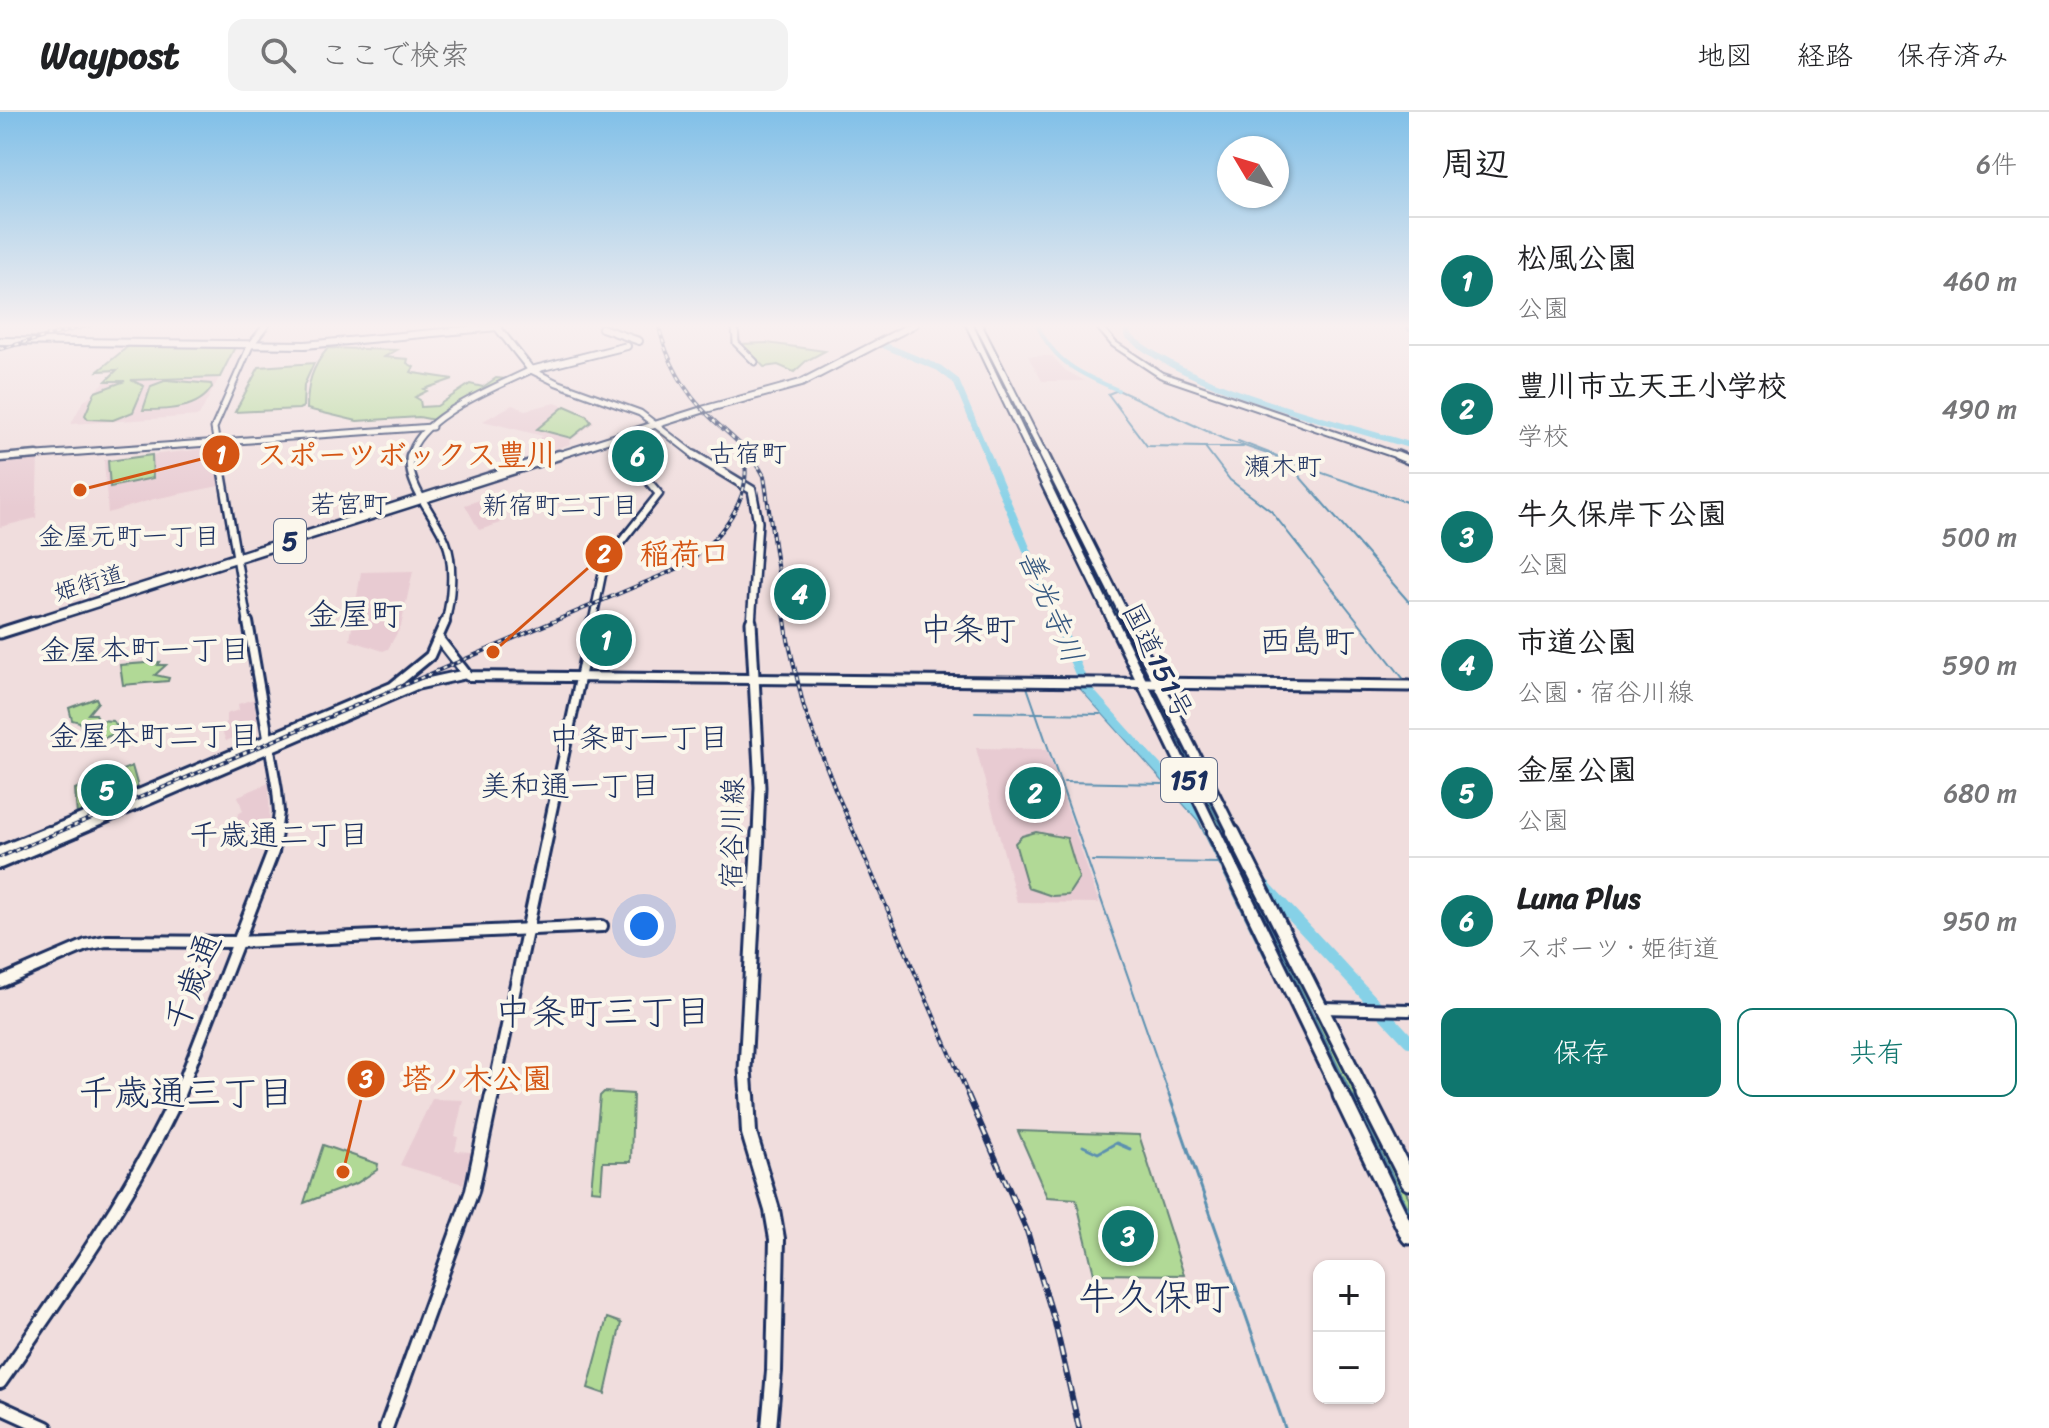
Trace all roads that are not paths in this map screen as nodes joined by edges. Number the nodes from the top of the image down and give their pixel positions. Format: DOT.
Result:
graph roads {
  1 [pos="232,385"];
  2 [pos="501,385"];
  3 [pos="558,385"];
  4 [pos="793,385"];
  5 [pos="1000,385"];
  6 [pos="1008,385"];
  7 [pos="1193,385"];
  8 [pos="659,425"];
  9 [pos="433,427"];
  10 [pos="613,440"];
  11 [pos="216,441"];
  12 [pos="0,458"];
  13 [pos="1409,460"];
  14 [pos="424,499"];
  15 [pos="236,558"];
  16 [pos="0,633"];
  17 [pos="440,640"];
  18 [pos="466,674"];
  19 [pos="580,678"];
  20 [pos="754,680"];
  21 [pos="1151,683"];
  22 [pos="1408,686"];
  23 [pos="269,744"];
  24 [pos="0,852"];
  25 [pos="0,863"];
  26 [pos="602,926"];
  27 [pos="527,928"];
  28 [pos="239,942"];
  29 [pos="0,982"];
  30 [pos="1322,1008"];
  31 [pos="1409,1010"];
  32 [pos="1409,1182"];
  33 [pos="1409,1236"];
  34 [pos="0,1382"];
  35 [pos="0,1407"];
  36 [pos="46,1428"];
  37 [pos="386,1428"];
  38 [pos="769,1428"];
  1 -- 11 [label="street"];
  2 -- 9 [label="street"];
  3 -- 8 [label="main road, 宿谷川線"];
  4 -- 8 [label="main road, 姫街道 / 5"];
  5 -- 21 [label="main road, 国道151号 / 151"];
  6 -- 21 [label="main road, 国道151号 / 151"];
  7 -- 13 [label="main road"];
  8 -- 10 [label="main road, 姫街道 / 5"];
  8 -- 20 [label="main road, 宿谷川線"];
  9 -- 11 [label="street"];
  9 -- 14 [label="street"];
  10 -- 14 [label="main road, 姫街道 / 5"];
  10 -- 19 [label="street"];
  11 -- 12 [label="street"];
  11 -- 15 [label="street, 千歳通"];
  14 -- 15 [label="main road, 姫街道 / 5"];
  14 -- 17 [label="street"];
  15 -- 16 [label="main road, 姫街道 / 5"];
  15 -- 23 [label="street, 千歳通"];
  17 -- 18 [label="street"];
  17 -- 23 [label="street"];
  18 -- 19 [label="street"];
  18 -- 23 [label="street"];
  19 -- 20 [label="street"];
  19 -- 27 [label="street"];
  20 -- 21 [label="street"];
  20 -- 38 [label="main road, 宿谷川線"];
  21 -- 22 [label="main road"];
  21 -- 30 [label="main road, 国道151号 / 151"];
  21 -- 33 [label="main road, 国道151号 / 151"];
  23 -- 24 [label="street"];
  23 -- 25 [label="street"];
  23 -- 28 [label="street, 千歳通"];
  26 -- 27 [label="street"];
  27 -- 28 [label="street"];
  27 -- 37 [label="street"];
  28 -- 29 [label="street"];
  28 -- 34 [label="street, 千歳通"];
  30 -- 31 [label="street"];
  30 -- 32 [label="main road, 国道151号 / 151"];
  35 -- 36 [label="street"];
}
